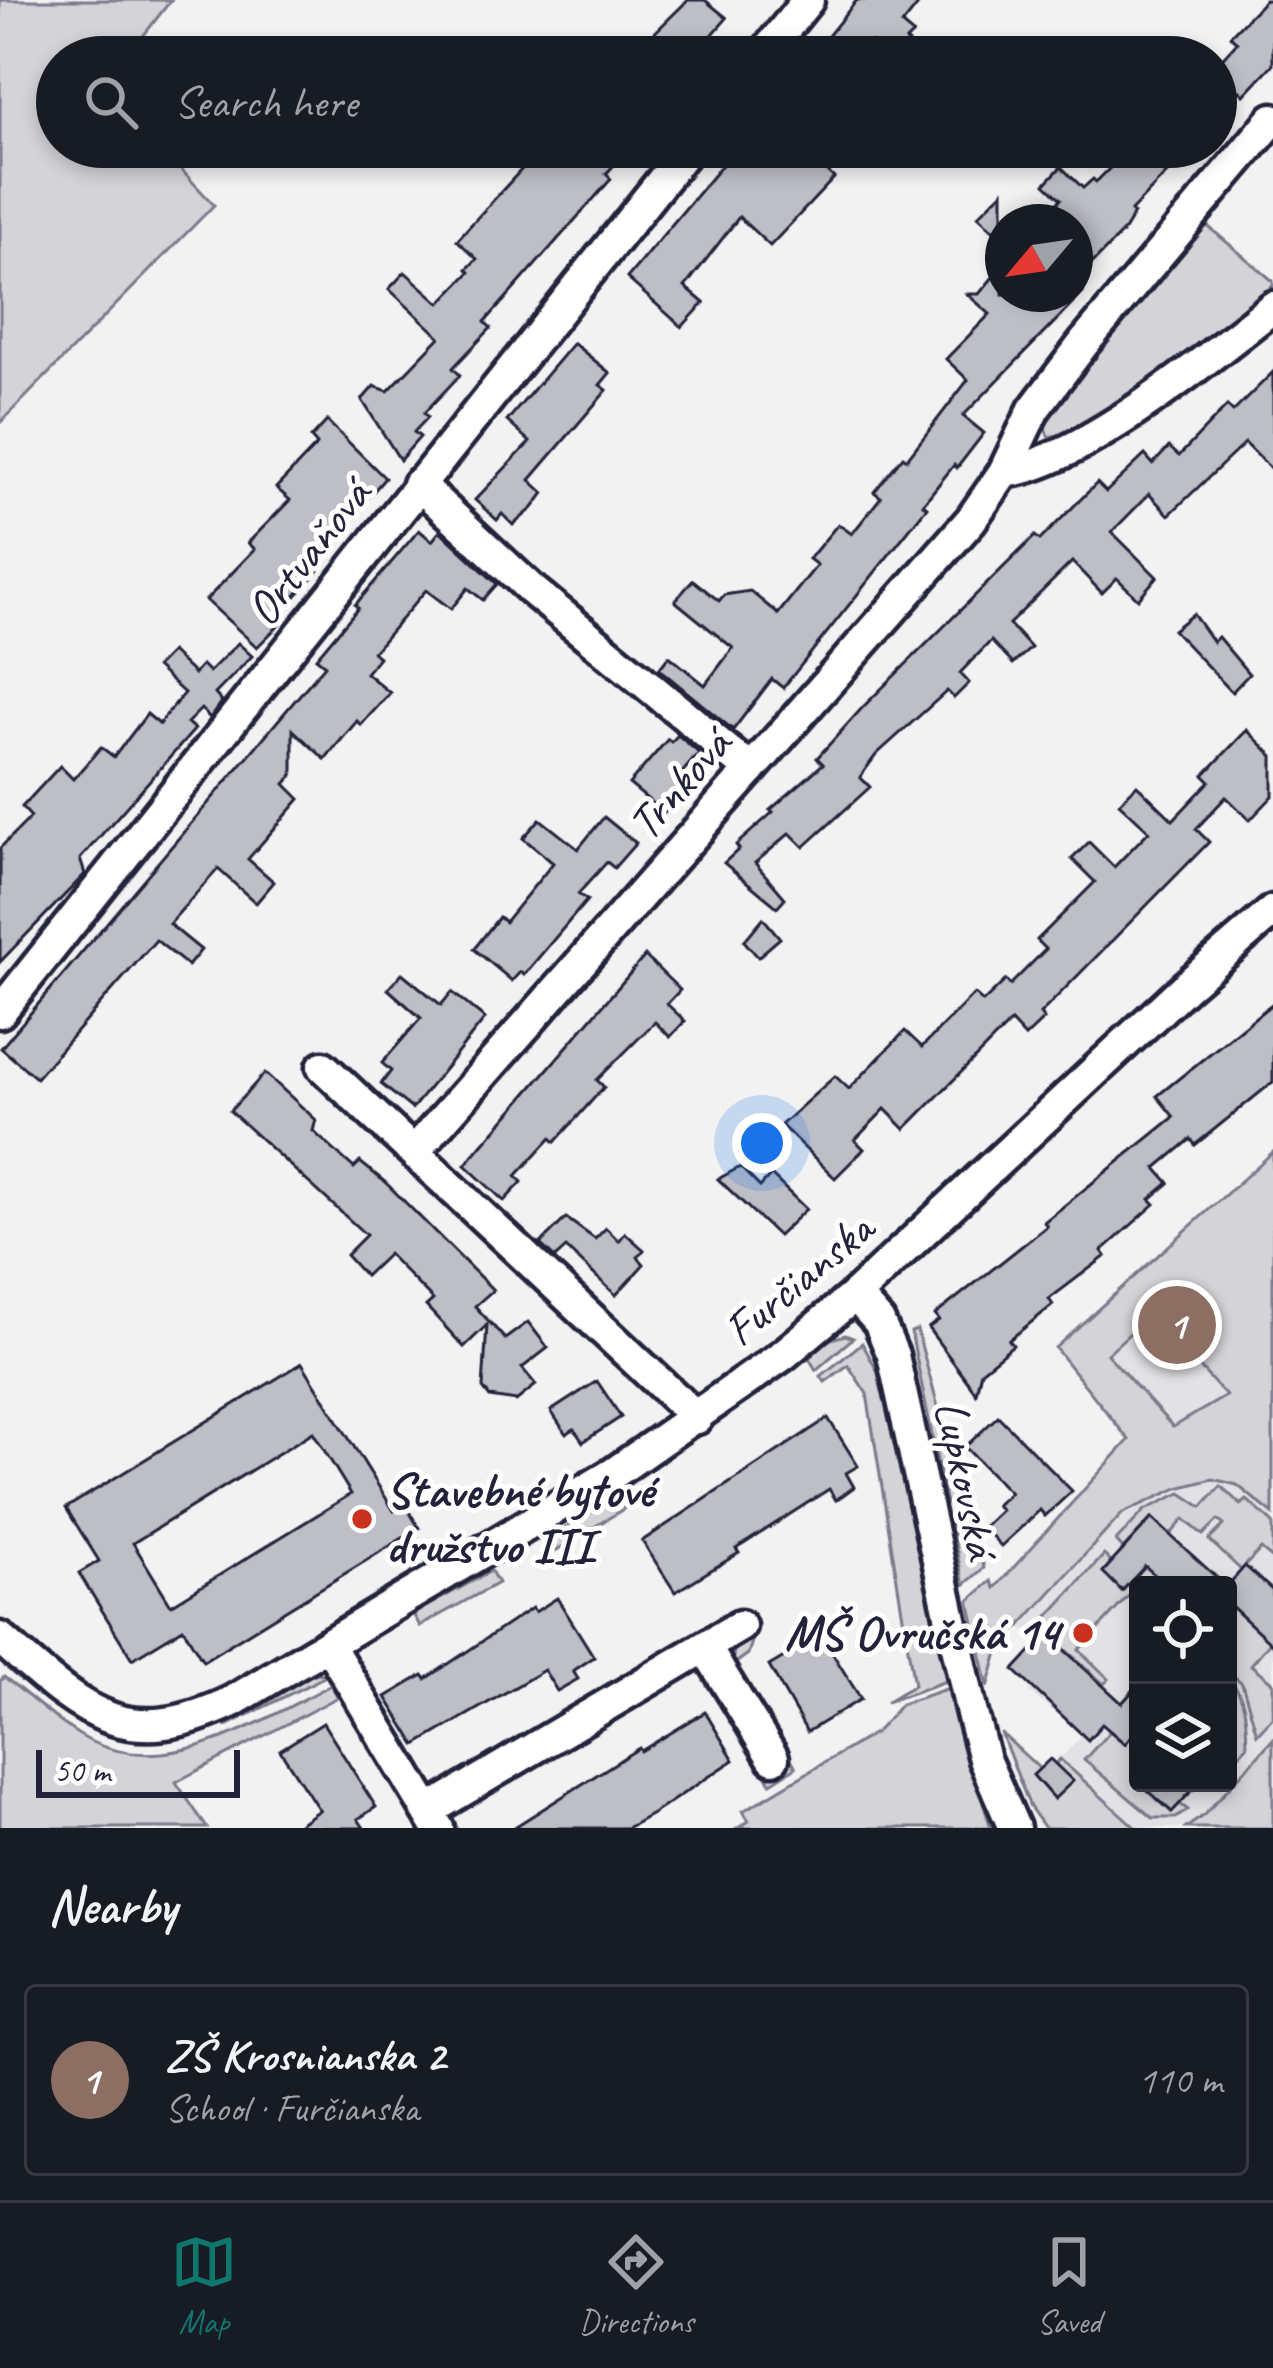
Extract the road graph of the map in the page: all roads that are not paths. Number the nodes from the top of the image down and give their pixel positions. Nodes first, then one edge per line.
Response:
1 (808, 0) edge
2 (779, 36) edge
3 (1273, 119) edge
4 (1237, 162) edge
5 (672, 168) edge
6 (1232, 168) edge
7 (1273, 307) edge
8 (1004, 472) junction
9 (418, 484) junction
10 (752, 770) junction
11 (1273, 911) edge
12 (0, 1012) edge
13 (322, 1067) dead end
14 (415, 1151) junction
15 (855, 1295) junction
16 (698, 1418) junction
17 (740, 1626) dead end
18 (0, 1637) edge
19 (328, 1644) junction
20 (705, 1647) junction
21 (773, 1758) dead end
22 (433, 1820) edge
23 (1014, 1828) edge

1 - 2 street
3 - 4 street, Trnková
5 - 9 street, Ortvaňová
6 - 8 street, Trnková
7 - 8 street
8 - 10 street, Trnková
9 - 10 street
9 - 12 street, Ortvaňová
10 - 14 street, Trnková
11 - 15 street, Furčianska
13 - 14 street
14 - 16 street
15 - 16 street, Furčianska
15 - 23 street, Lupkovská
16 - 19 street, Furčianska
17 - 20 street
18 - 19 street, Furčianska
19 - 22 street
20 - 21 street
20 - 22 street

